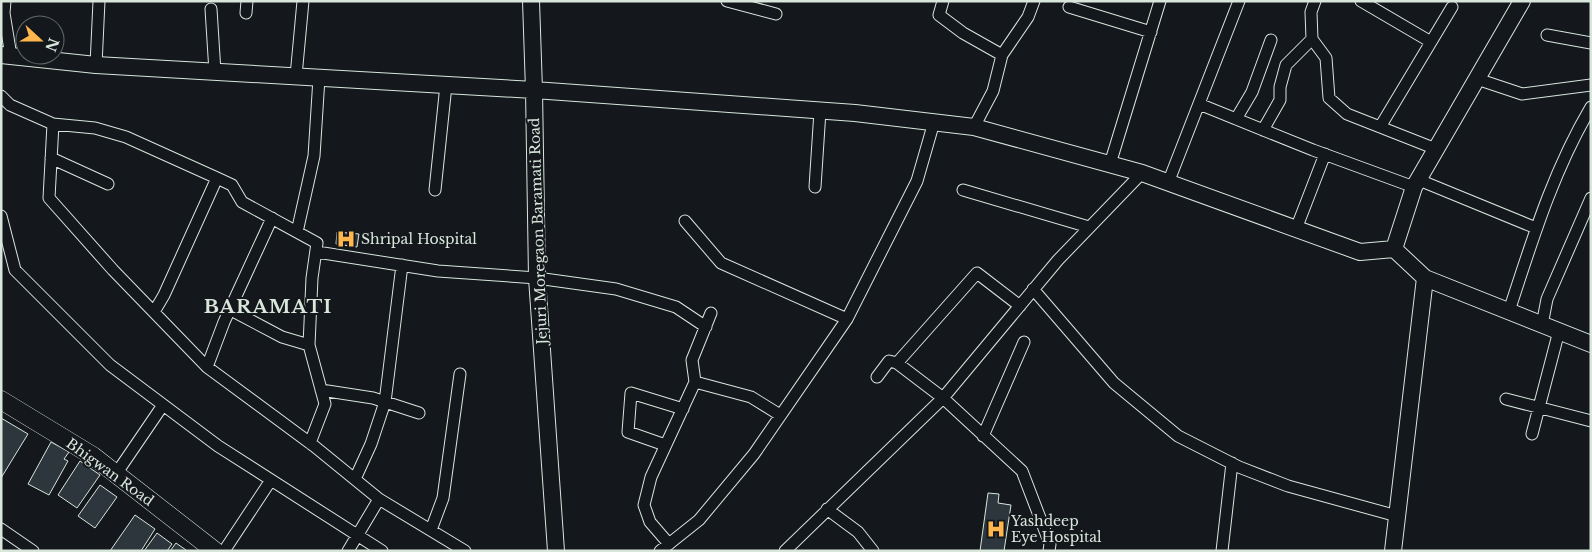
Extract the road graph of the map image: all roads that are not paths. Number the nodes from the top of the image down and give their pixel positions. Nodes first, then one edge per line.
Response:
1 (5, 1) edge
2 (99, 1) edge
3 (303, 1) edge
4 (530, 1) edge
5 (726, 1) edge
6 (943, 1) edge
7 (1034, 1) edge
8 (1160, 1) edge
9 (1239, 1) edge
10 (1315, 1) edge
11 (1361, 1) edge
12 (1522, 1) edge
13 (1069, 7) dead end
14 (1452, 7) dead end
15 (211, 9) dead end
16 (776, 14) dead end
17 (1151, 32) junction
18 (1547, 35) dead end
19 (1312, 39) junction
20 (1271, 40) dead end
21 (1431, 42) junction
22 (1591, 43) edge
23 (6, 55) edge
24 (1002, 55) junction
25 (96, 65) junction
26 (215, 72) junction
27 (296, 76) junction
28 (319, 78) junction
29 (1477, 79) junction
30 (446, 85) junction
31 (1591, 85) edge
32 (534, 90) junction
33 (1, 96) edge
34 (1199, 104) junction
35 (1591, 107) edge
36 (820, 110) junction
37 (1236, 119) junction
38 (934, 122) junction
39 (53, 124) junction
40 (974, 127) junction
41 (1380, 127) junction
42 (1263, 130) junction
43 (1436, 149) junction
44 (1325, 154) junction
45 (51, 158) junction
46 (1110, 164) junction
47 (1142, 173) junction
48 (217, 178) junction
49 (1168, 183) junction
50 (108, 184) dead end
51 (1417, 184) junction
52 (815, 188) dead end
53 (435, 190) dead end
54 (963, 190) dead end
55 (1591, 198) edge
56 (1, 216) edge
57 (272, 218) junction
58 (685, 221) dead end
59 (1089, 227) junction
60 (1536, 228) junction
61 (1296, 229) junction
62 (297, 232) junction
63 (1394, 249) junction
64 (318, 252) junction
65 (402, 265) junction
66 (537, 278) junction
67 (1425, 278) junction
68 (1033, 289) junction
69 (1020, 306) junction
70 (229, 309) junction
71 (154, 312) junction
72 (1509, 312) junction
73 (711, 313) dead end
74 (847, 319) junction
75 (1542, 324) junction
76 (706, 327) junction
77 (1559, 331) junction
78 (1024, 342) dead end
79 (1591, 344) edge
80 (309, 345) junction
81 (897, 363) junction
82 (207, 366) junction
83 (460, 374) dead end
84 (877, 377) dead end
85 (695, 382) junction
86 (321, 390) junction
87 (943, 398) junction
88 (1506, 399) dead end
89 (1, 400) edge
90 (385, 402) junction
91 (163, 405) junction
92 (1539, 408) junction
93 (682, 409) junction
94 (419, 413) dead end
95 (780, 415) junction
96 (1591, 421) edge
97 (1532, 434) dead end
98 (983, 436) junction
99 (310, 442) junction
100 (666, 445) junction
101 (1232, 463) junction
102 (116, 474) junction
103 (355, 479) junction
104 (271, 480) junction
105 (379, 499) junction
106 (827, 510) junction
107 (1397, 516) junction
108 (1, 529) edge
109 (431, 530) junction
110 (357, 534) junction
111 (664, 547) edge
112 (33, 551) edge
113 (215, 551) edge
114 (224, 551) edge
115 (348, 551) edge
116 (382, 551) edge
117 (465, 551) edge
118 (556, 551) edge
119 (785, 551) edge
120 (873, 551) edge
121 (1049, 551) edge
122 (1222, 551) edge
123 (1393, 551) edge

1 - 23 street
2 - 25 street
3 - 27 street
4 - 32 street, Jejuri Moregaon Baramati Road
5 - 16 street
6 - 24 street
7 - 24 street
8 - 17 street
9 - 34 street
10 - 19 street
11 - 21 street
12 - 29 street
13 - 17 street
14 - 21 street
15 - 26 street
17 - 46 street
18 - 22 street
19 - 41 street
19 - 42 street
20 - 37 street
21 - 41 street
23 - 25 street
24 - 40 street
25 - 26 street
26 - 27 street
27 - 28 street
28 - 30 street
28 - 62 street
29 - 31 street
29 - 43 street
30 - 32 street
30 - 53 street
32 - 36 street
32 - 66 street, Jejuri Moregaon Baramati Road
33 - 39 street
34 - 37 street
34 - 49 street
35 - 60 street
36 - 38 street
36 - 52 street
37 - 42 street
38 - 40 street
38 - 74 street
39 - 45 street
39 - 48 street
40 - 46 street
41 - 43 street
42 - 44 street
43 - 51 street
44 - 51 street
44 - 61 street
45 - 50 street
45 - 71 street
46 - 47 street
47 - 49 street
47 - 59 street
48 - 57 street
48 - 71 street
49 - 61 street
51 - 60 street
51 - 63 street
54 - 59 street
55 - 75 street
56 - 91 street
57 - 62 street
57 - 70 street
58 - 74 street
59 - 68 street
60 - 72 street
61 - 63 street
62 - 64 street
63 - 67 street
64 - 65 street
64 - 80 street
65 - 66 street
65 - 90 street
66 - 76 street
66 - 118 street, Jejuri Moregaon Baramati Road
67 - 72 street
67 - 107 street
68 - 69 street
68 - 101 street
69 - 81 street
69 - 87 street
70 - 80 street
70 - 82 street
71 - 82 street
72 - 75 street
73 - 76 street
74 - 95 street
75 - 77 street
76 - 85 street
77 - 79 street
77 - 92 street
78 - 98 street
80 - 86 street
81 - 84 street
81 - 87 street
82 - 99 street
83 - 109 street
85 - 93 street
85 - 95 street
86 - 90 street
86 - 99 street
87 - 98 street
87 - 106 street
88 - 92 street
89 - 102 main road, Bhigwan Road
90 - 94 street
90 - 103 street
91 - 102 street
91 - 104 street
92 - 96 street
92 - 97 street
93 - 100 street
93 - 100 street
95 - 111 street
98 - 121 street
99 - 103 street
100 - 111 street
101 - 107 street
101 - 122 street
102 - 113 main road, Bhigwan Road
103 - 105 street
104 - 110 street
104 - 114 street
105 - 109 street
105 - 110 street
106 - 119 street
106 - 120 street
107 - 123 street
108 - 112 street
109 - 117 street
110 - 115 street
110 - 116 street

